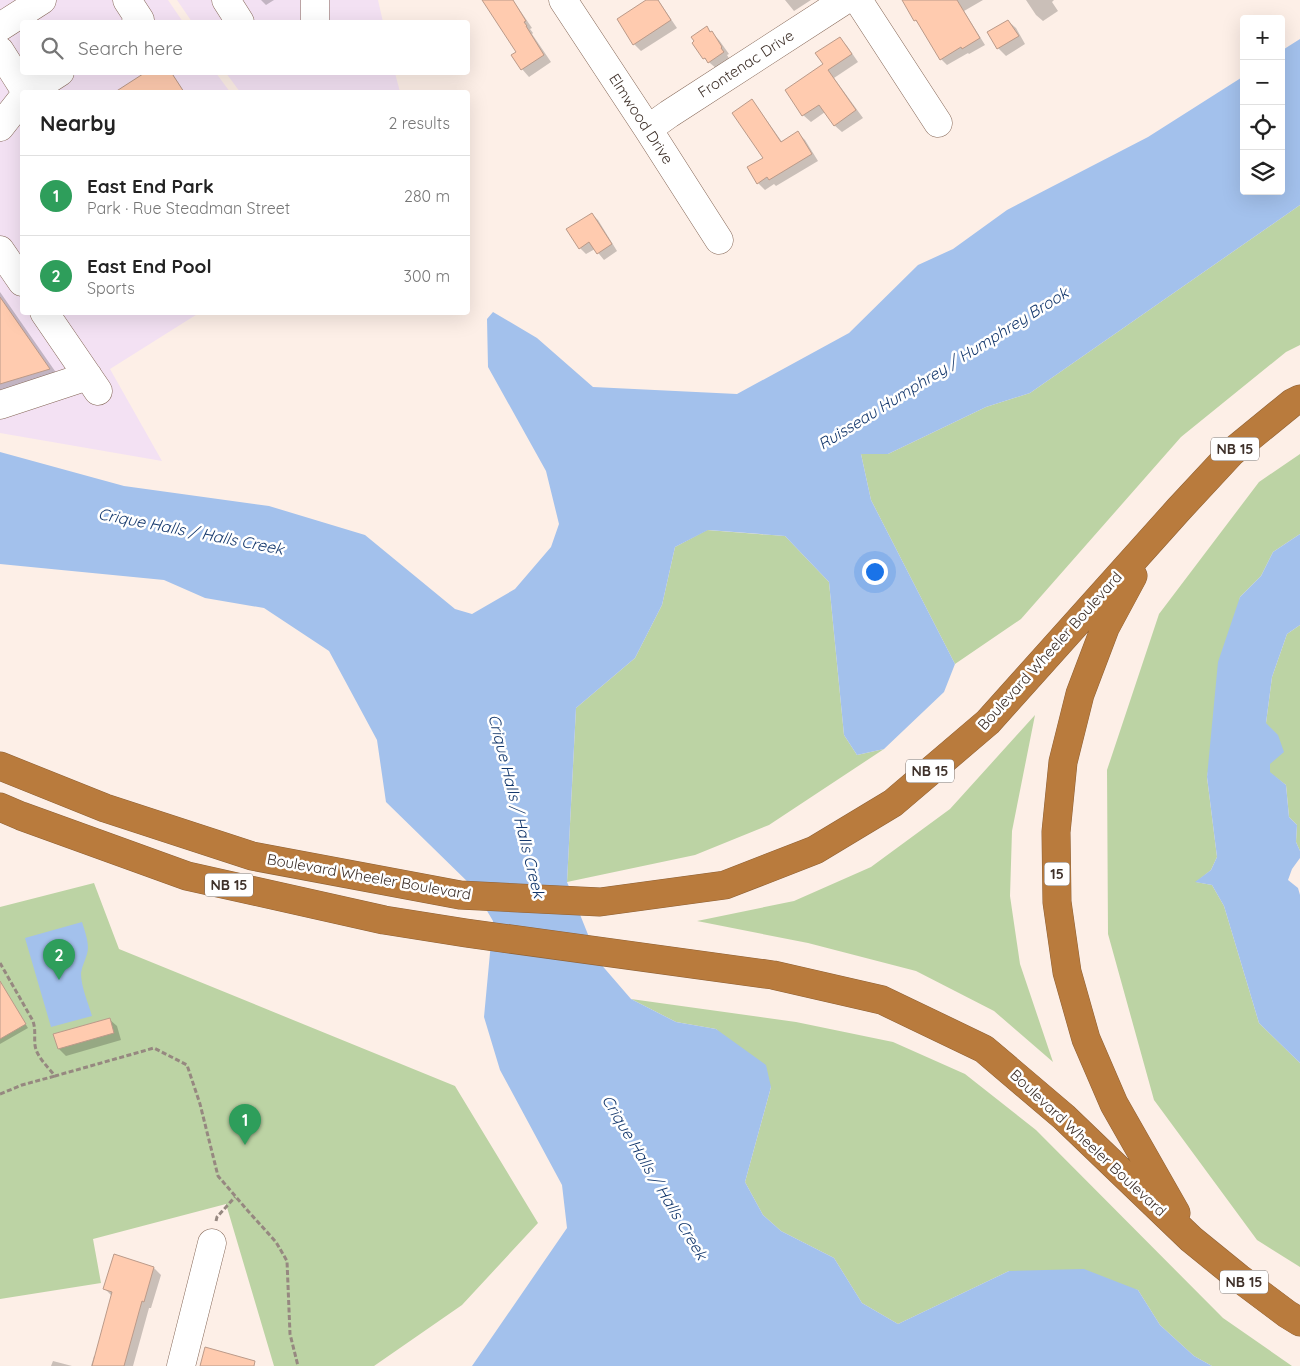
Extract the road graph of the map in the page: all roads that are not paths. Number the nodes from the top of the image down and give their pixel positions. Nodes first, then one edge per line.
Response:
1 (42, 0) edge
2 (127, 0) edge
3 (226, 0) edge
4 (314, 0) edge
5 (563, 0) edge
6 (845, 0) edge
7 (858, 0) edge
8 (140, 20) edge
9 (239, 20) edge
10 (315, 20) edge
11 (0, 27) edge
12 (0, 51) edge
13 (55, 75) edge
14 (27, 90) edge
15 (31, 90) edge
16 (20, 102) edge
17 (938, 123) dead end
18 (0, 127) edge
19 (648, 129) junction
20 (719, 240) dead end
21 (0, 250) edge
22 (20, 279) edge
23 (46, 315) edge
24 (1300, 398) edge
25 (0, 405) edge
26 (1179, 509) junction
27 (0, 766) edge
28 (0, 807) edge
29 (1190, 1239) junction
30 (212, 1243) road end
31 (1300, 1322) edge
32 (181, 1366) edge

1 - 11 street
2 - 8 street
3 - 9 street
4 - 10 street
5 - 19 street, Elmwood Drive
6 - 19 street, Frontenac Drive
7 - 17 street
12 - 14 street
13 - 15 street
16 - 18 street
19 - 20 street, Elmwood Drive
21 - 22 street
23 - 25 street
24 - 26 highway, NB 15
26 - 27 highway, Boulevard Wheeler Boulevard / NB 15
26 - 29 highway, 15
28 - 29 highway, Boulevard Wheeler Boulevard / NB 15
29 - 31 highway, NB 15
30 - 32 street

